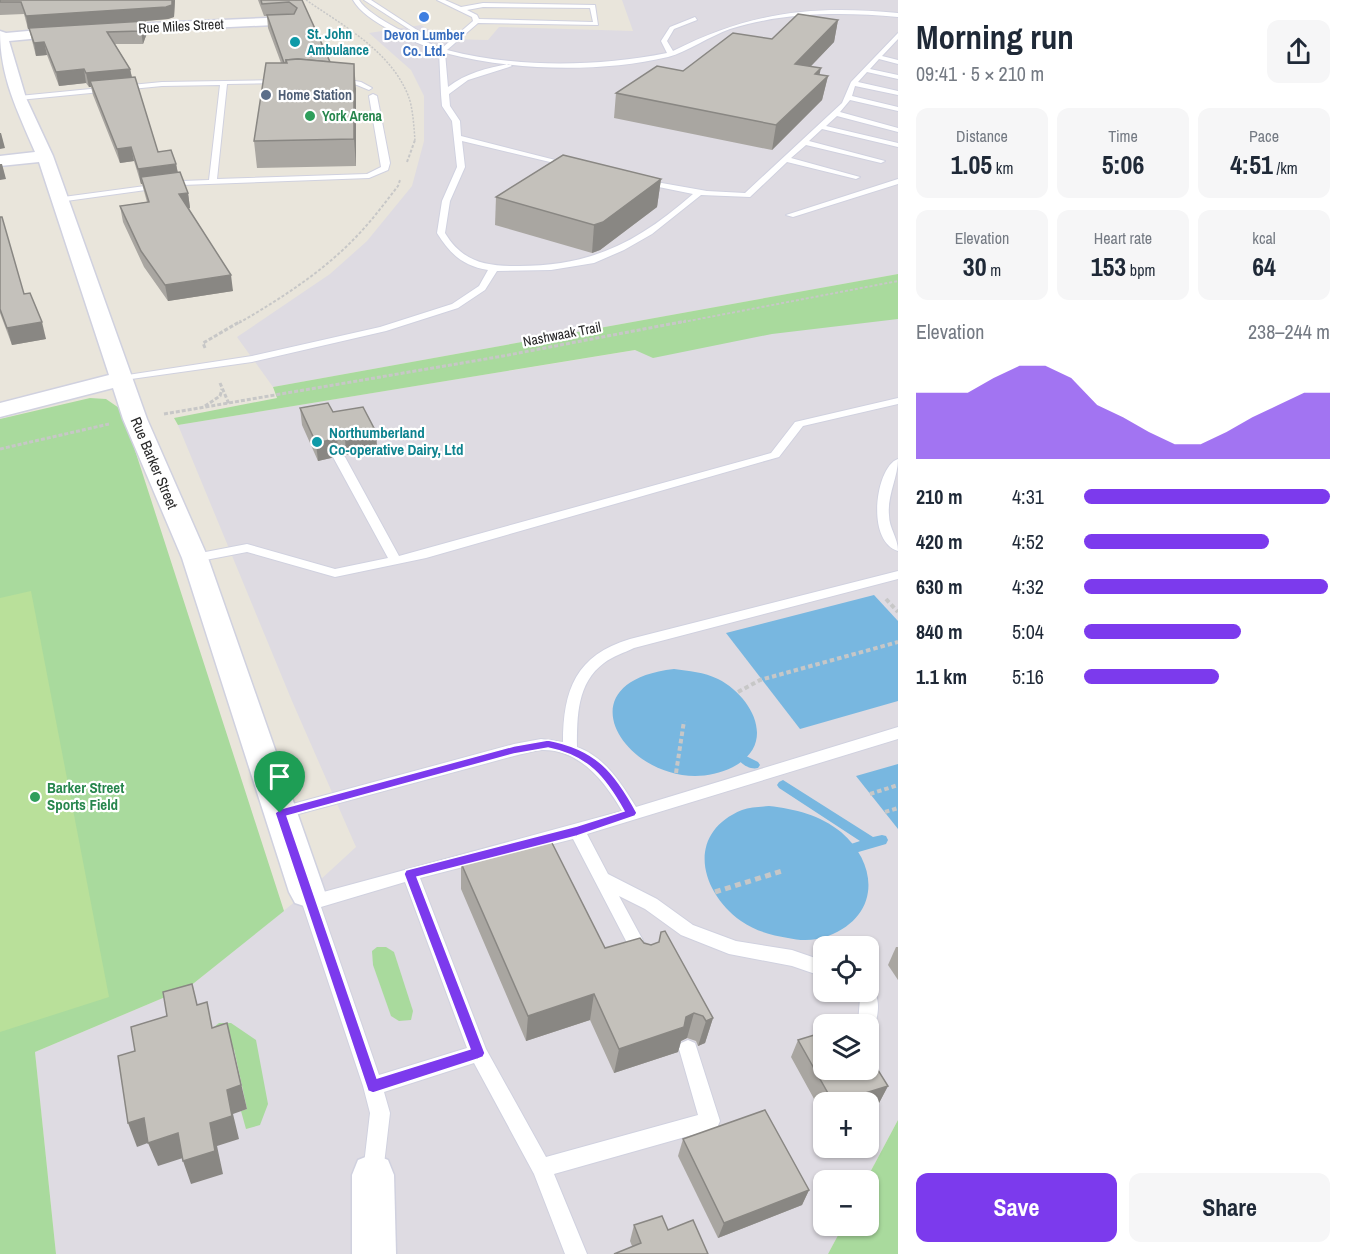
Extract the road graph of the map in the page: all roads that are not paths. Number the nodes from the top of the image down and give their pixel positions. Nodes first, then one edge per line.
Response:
1 (356, 0) edge
2 (367, 0) edge
3 (440, 0) edge
4 (462, 9) junction
5 (898, 15) edge
6 (694, 19) dead end
7 (290, 21) edge
8 (476, 21) junction
9 (898, 35) edge
10 (0, 37) edge
11 (888, 45) junction
12 (898, 47) edge
13 (442, 51) junction
14 (671, 54) junction
15 (877, 57) junction
16 (898, 62) edge
17 (554, 63) junction
18 (866, 69) junction
19 (898, 77) edge
20 (326, 80) edge
21 (284, 81) edge
22 (224, 82) junction
23 (853, 83) junction
24 (898, 93) edge
25 (444, 94) junction
26 (848, 97) junction
27 (11, 98) junction
28 (898, 109) edge
29 (835, 113) junction
30 (821, 127) junction
31 (898, 130) edge
32 (459, 138) junction
33 (804, 142) junction
34 (898, 145) edge
35 (45, 156) junction
36 (785, 159) junction
37 (0, 161) edge
38 (881, 161) dead end
39 (586, 168) edge
40 (856, 177) dead end
41 (632, 179) edge
42 (898, 181) edge
43 (213, 182) junction
44 (699, 193) junction
45 (59, 200) junction
46 (790, 215) dead end
47 (494, 268) junction
48 (121, 379) junction
49 (898, 401) edge
50 (0, 410) edge
51 (339, 457) dead end
52 (898, 462) edge
53 (898, 547) edge
54 (195, 558) junction
55 (395, 560) junction
56 (898, 575) edge
57 (898, 734) edge
58 (570, 748) junction
59 (280, 813) junction
60 (631, 813) junction
61 (577, 831) junction
62 (410, 874) junction
63 (603, 879) junction
64 (308, 897) junction
65 (645, 961) edge
66 (813, 965) edge
67 (688, 1049) dead end
68 (478, 1053) junction
69 (373, 1086) junction
70 (541, 1168) junction
71 (373, 1175) joint
72 (374, 1254) edge
73 (576, 1254) edge

1 - 13 lane
2 - 13 lane
3 - 4 lane
4 - 8 lane
4 - 8 lane
5 - 14 lane
6 - 14 lane
7 - 10 street, Rue Miles Street
8 - 13 lane
9 - 11 lane
10 - 27 street, Rue Barker Street
11 - 12 lane
11 - 15 lane
13 - 17 lane
13 - 25 lane
14 - 17 lane
15 - 16 lane
15 - 18 lane
17 - 25 lane
18 - 19 lane
18 - 23 lane
20 - 43 lane
21 - 22 lane
22 - 27 lane
22 - 43 lane
23 - 24 lane
23 - 26 lane
25 - 32 lane
26 - 28 lane
26 - 29 lane
27 - 35 street, Rue Barker Street
29 - 30 lane
29 - 31 lane
30 - 33 lane
30 - 34 lane
32 - 39 lane
32 - 47 lane
33 - 36 lane
33 - 38 lane
35 - 37 street
35 - 45 street, Rue Barker Street
36 - 40 lane
36 - 44 lane
41 - 44 lane
42 - 46 lane
43 - 45 lane
44 - 47 lane
45 - 48 street, Rue Barker Street
47 - 48 lane
48 - 50 street
48 - 54 street, Rue Barker Street
49 - 55 lane
51 - 55 lane
52 - 53 lane
54 - 55 lane
54 - 59 street, Rue Barker Street
56 - 58 lane
57 - 60 lane
58 - 59 lane
58 - 60 lane
59 - 64 street, Rue Barker Street
60 - 61 lane
61 - 62 lane
61 - 63 lane
62 - 64 lane
62 - 68 lane
63 - 65 lane
63 - 66 lane
64 - 69 lane
67 - 70 lane
68 - 69 lane
68 - 70 lane
69 - 71 lane
70 - 73 lane
71 - 72 street

